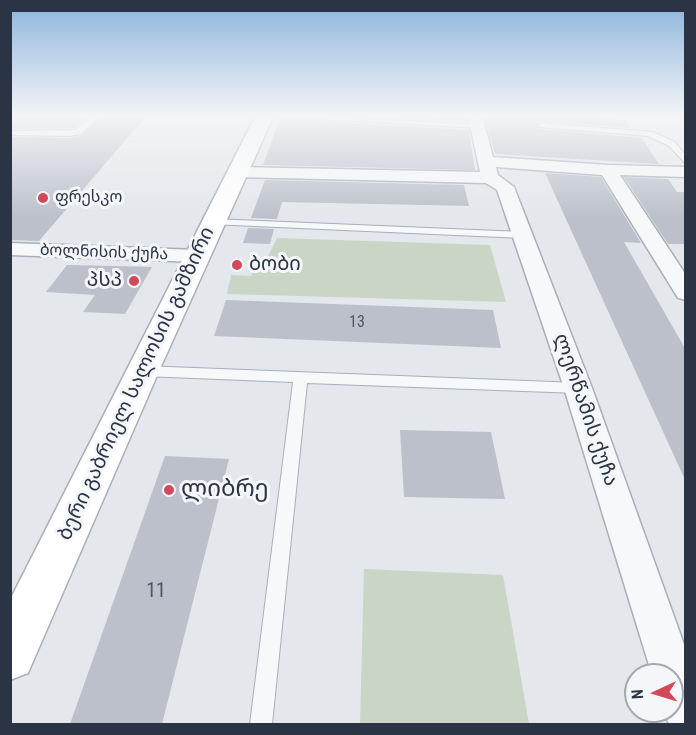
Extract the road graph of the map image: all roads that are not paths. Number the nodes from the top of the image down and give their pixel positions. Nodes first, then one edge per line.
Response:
1 (248, 149) edge
2 (483, 149) edge
3 (676, 149) edge
4 (686, 162) edge
5 (488, 170) junction
6 (608, 170) junction
7 (237, 172) junction
8 (686, 172) edge
9 (213, 222) junction
10 (523, 235) junction
11 (10, 249) edge
12 (196, 256) junction
13 (677, 267) edge
14 (686, 293) edge
15 (142, 371) junction
16 (301, 377) junction
17 (578, 388) junction
18 (10, 655) edge
19 (686, 713) edge
20 (261, 724) edge

1 - 7 main road, ბერი გაბრიელ სალოსის გამზირი
2 - 5 street
3 - 4 lane
5 - 6 street
5 - 7 street
5 - 10 street, ლერწამის ქუჩა
6 - 8 street
6 - 13 street
7 - 9 main road, ბერი გაბრიელ სალოსის გამზირი
9 - 10 lane
9 - 12 main road, ბერი გაბრიელ სალოსის გამზირი
10 - 17 street, ლერწამის ქუჩა
11 - 12 street, ბოლნისის ქუჩა
12 - 15 main road, ბერი გაბრიელ სალოსის გამზირი
13 - 14 street
15 - 16 lane
15 - 18 main road, ბერი გაბრიელ სალოსის გამზირი
16 - 17 lane
16 - 20 lane
17 - 19 street, ლერწამის ქუჩა

